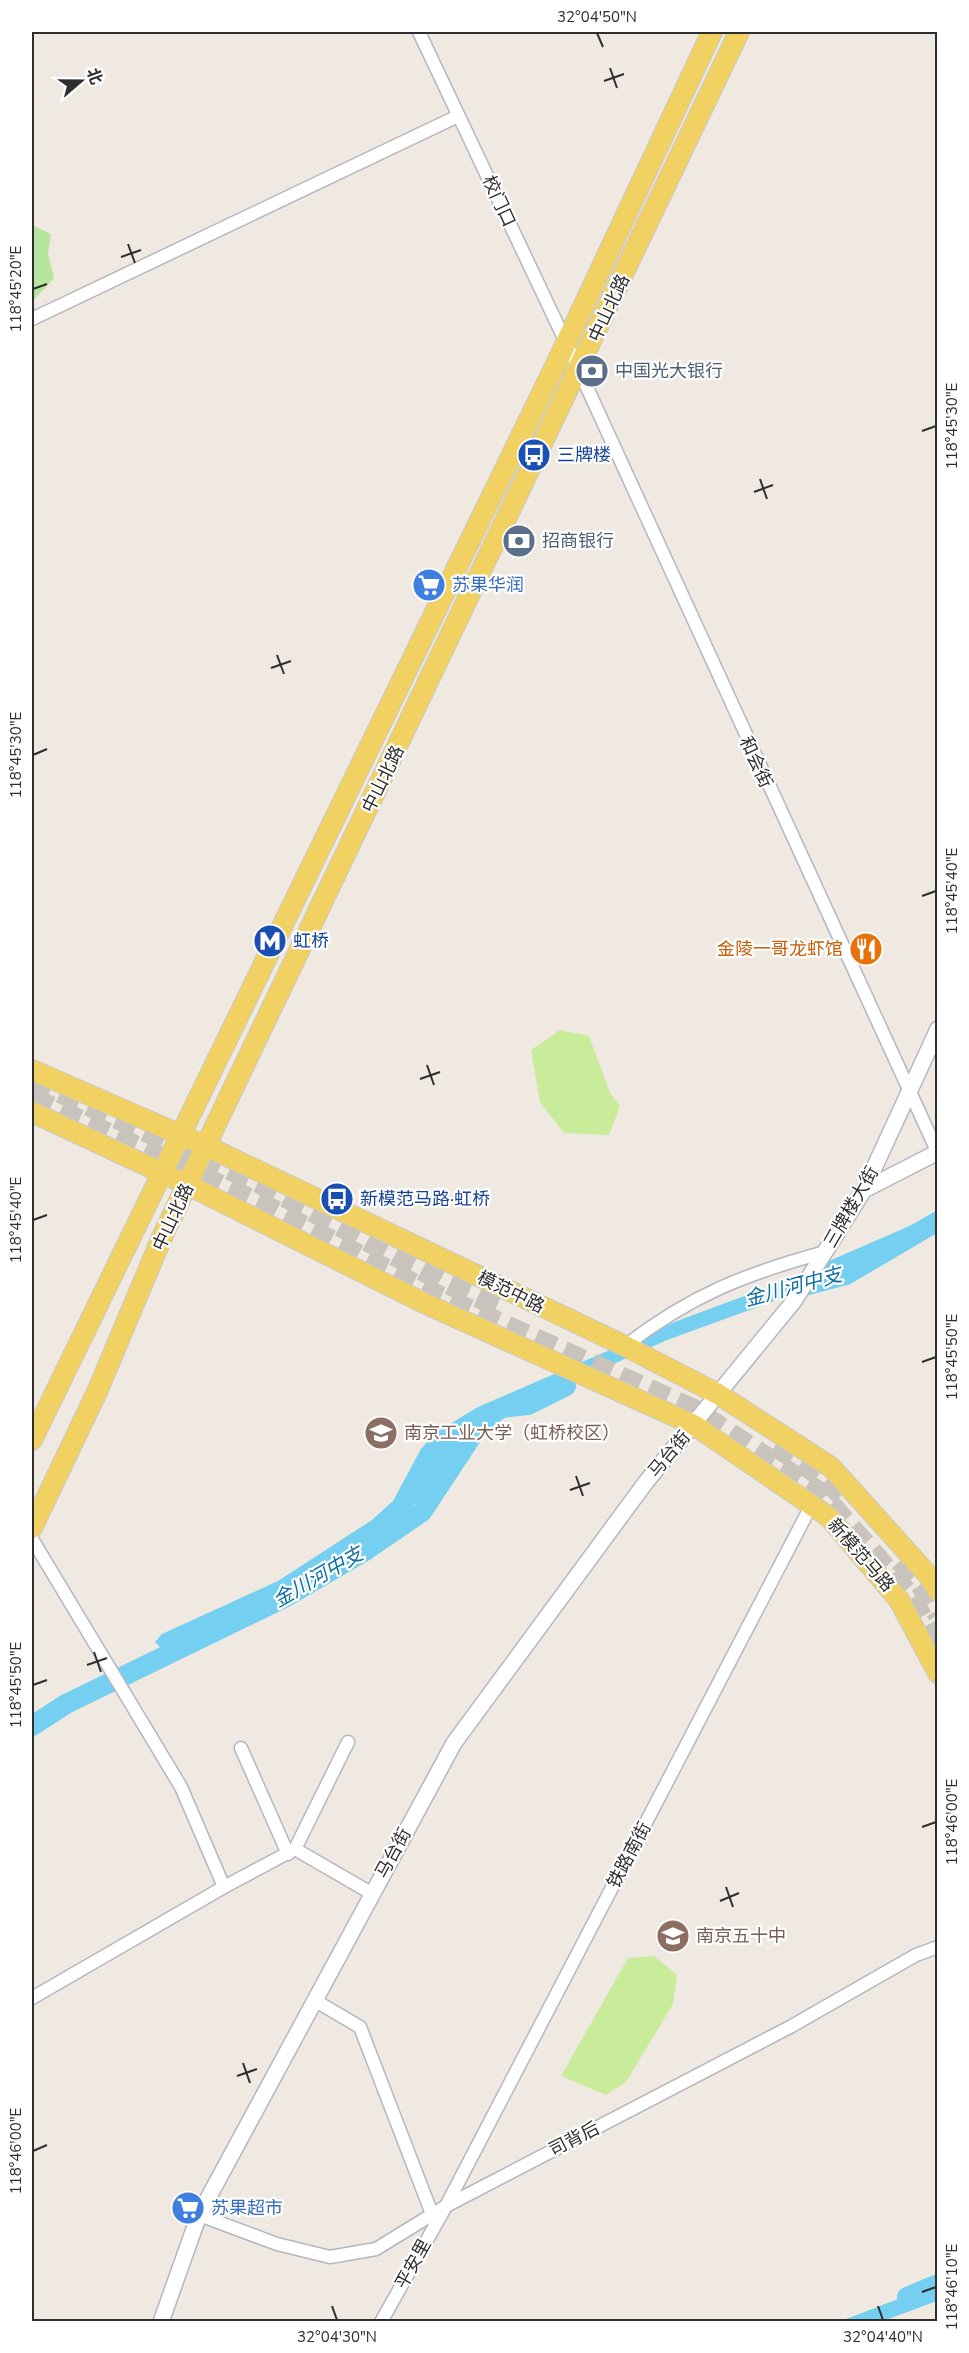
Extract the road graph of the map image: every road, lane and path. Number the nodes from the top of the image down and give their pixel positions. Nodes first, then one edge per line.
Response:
1 (419, 32) edge
2 (712, 32) edge
3 (739, 32) edge
4 (458, 116) junction
5 (32, 319) edge
6 (566, 344) junction
7 (579, 370) junction
8 (938, 1029) edge
9 (32, 1070) edge
10 (908, 1093) junction
11 (32, 1112) edge
12 (181, 1135) junction
13 (206, 1146) junction
14 (937, 1152) edge
15 (163, 1173) junction
16 (188, 1185) junction
17 (864, 1190) junction
18 (825, 1252) junction
19 (625, 1346) junction
20 (718, 1394) junction
21 (694, 1425) junction
22 (32, 1440) edge
23 (812, 1504) junction
24 (32, 1528) edge
25 (32, 1539) edge
26 (938, 1591) edge
27 (938, 1672) edge
28 (348, 1742) dead end
29 (241, 1748) dead end
30 (292, 1852) junction
31 (224, 1887) junction
32 (371, 1893) junction
33 (938, 1947) edge
34 (32, 1998) edge
35 (314, 2000) junction
36 (446, 2206) junction
37 (432, 2214) junction
38 (199, 2215) junction
39 (161, 2322) edge
40 (381, 2322) edge

1 - 4 street, 校门口
2 - 6 main road, 中山北路
3 - 7 main road, 中山北路
4 - 5 street
4 - 6 street, 校门口
6 - 7 street, 校门口
6 - 12 main road, 中山北路
7 - 10 street, 和会街
7 - 13 main road, 中山北路
8 - 10 street, 三牌楼大街
9 - 12 main road, 模范中路
10 - 14 street, 和会街
10 - 17 street, 三牌楼大街
11 - 15 main road
12 - 13 main road, 模范中路
12 - 15 main road, 中山北路
13 - 16 main road, 中山北路
13 - 19 main road, 模范中路
14 - 17 street
15 - 16 main road
15 - 22 main road, 中山北路
16 - 21 main road
16 - 24 main road, 中山北路
17 - 18 street, 三牌楼大街
18 - 19 street
18 - 20 street, 三牌楼大街
19 - 20 main road, 模范中路
20 - 21 street, 三牌楼大街
20 - 26 main road, 模范中路
21 - 23 main road, 新模范马路
21 - 32 street, 马台街
23 - 27 main road, 新模范马路
23 - 36 street, 铁路南街
25 - 31 street
28 - 30 street
29 - 30 street
30 - 31 street
30 - 32 street
31 - 34 street
32 - 35 street, 马台街
33 - 36 street, 司背后
35 - 37 street
35 - 38 street, 马台街
36 - 37 street, 司背后
36 - 40 street, 平安里
37 - 38 street, 司背后
38 - 39 street, 马台街

